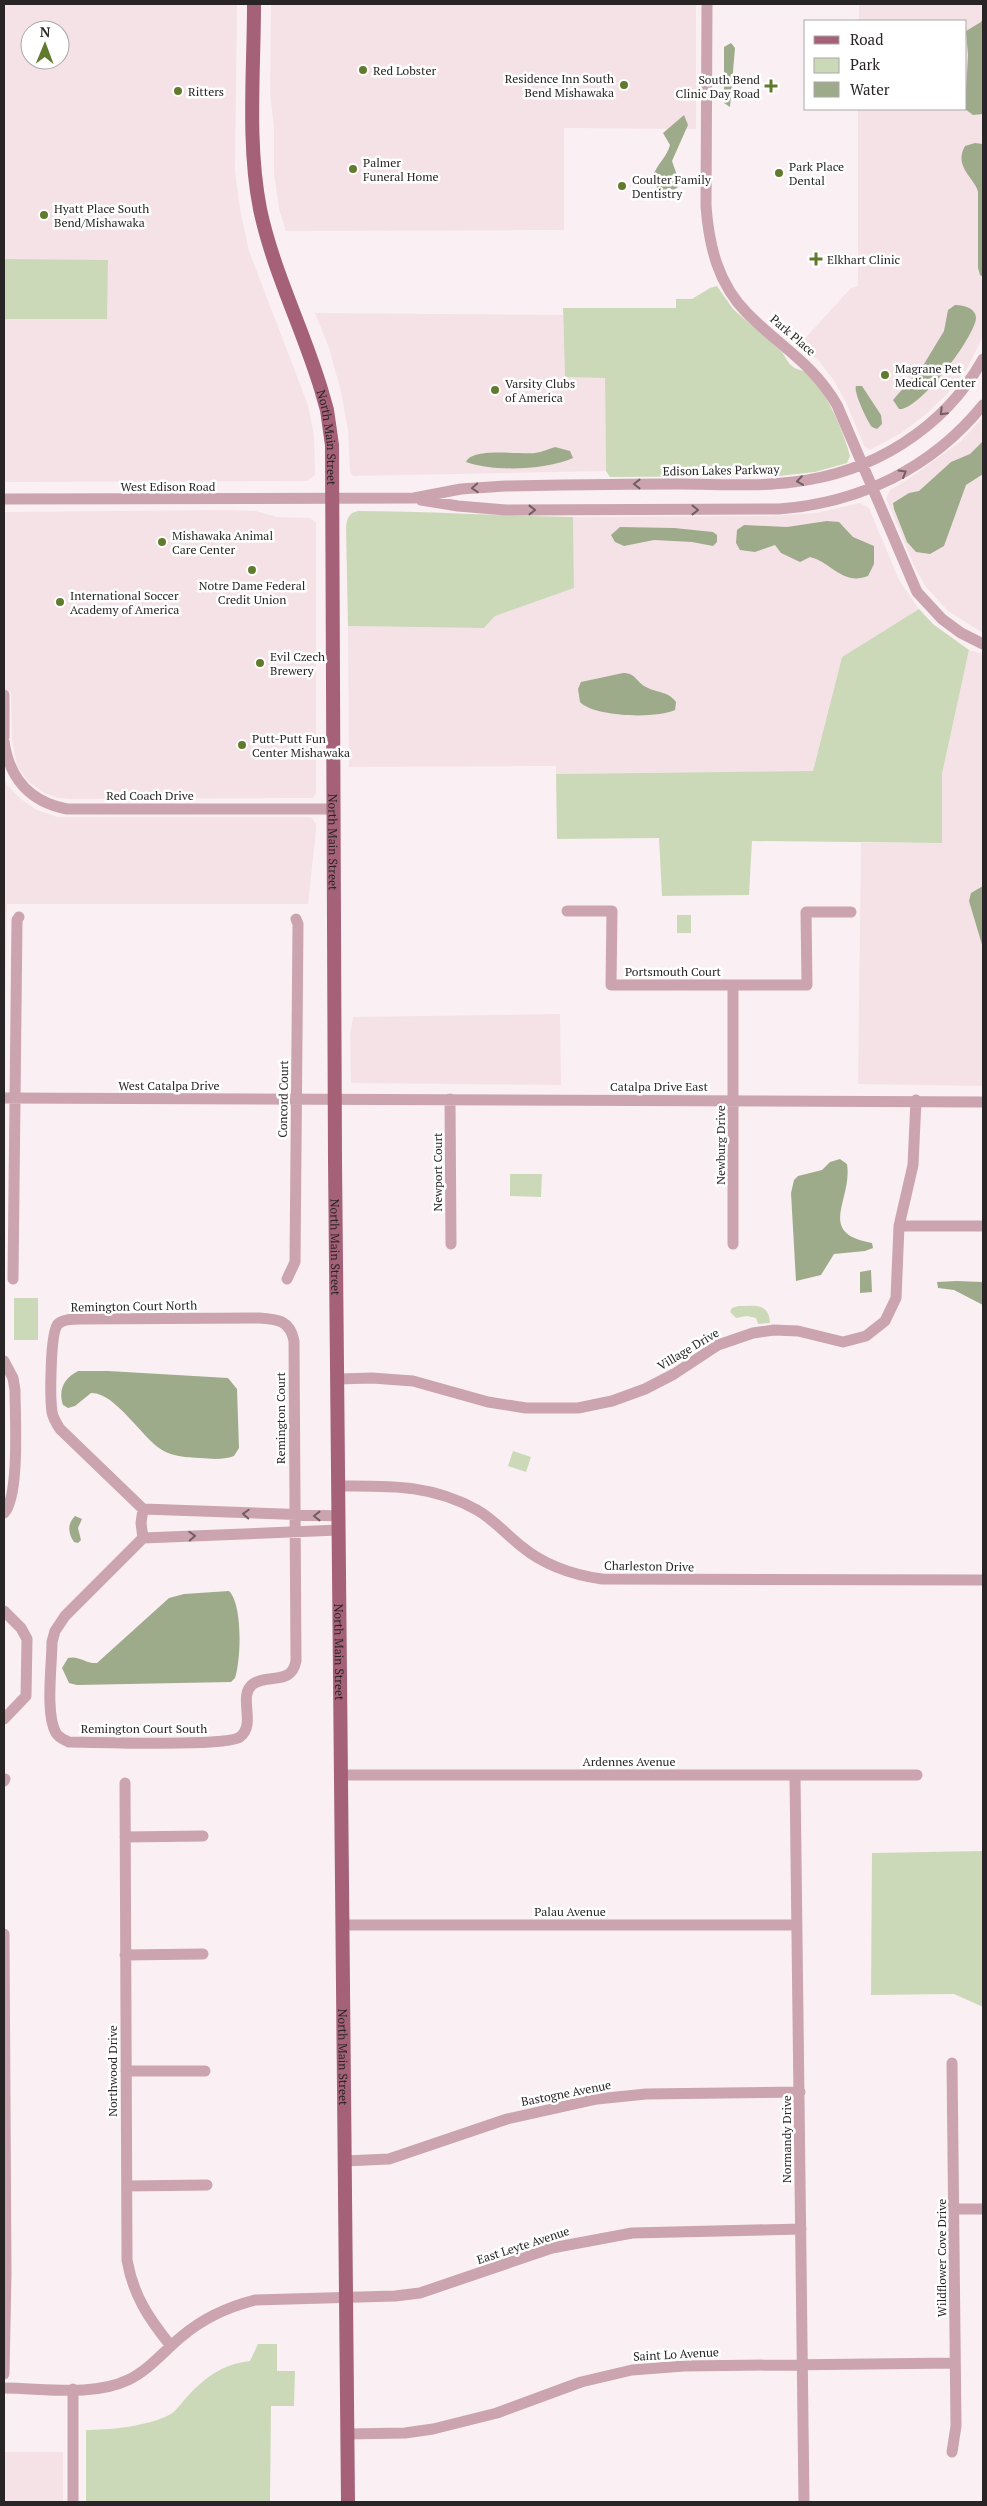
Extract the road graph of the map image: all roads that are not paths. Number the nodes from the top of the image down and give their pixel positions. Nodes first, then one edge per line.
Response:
1 (254, 4) edge
2 (707, 4) edge
3 (983, 359) edge
4 (983, 405) edge
5 (862, 465) junction
6 (872, 489) junction
7 (414, 498) junction
8 (4, 499) edge
9 (333, 500) junction
10 (983, 644) edge
11 (4, 695) edge
12 (4, 737) edge
13 (4, 741) edge
14 (333, 808) junction
15 (567, 911) dead end
16 (851, 912) dead end
17 (20, 917) dead end
18 (296, 919) dead end
19 (733, 985) junction
20 (10, 1098) edge
21 (295, 1099) junction
22 (335, 1099) junction
23 (450, 1100) junction
24 (734, 1100) junction
25 (916, 1100) junction
26 (983, 1102) edge
27 (899, 1226) junction
28 (983, 1226) edge
29 (451, 1244) dead end
30 (733, 1244) dead end
31 (13, 1279) dead end
32 (287, 1279) dead end
33 (284, 1322) joint
34 (4, 1360) edge
35 (338, 1379) junction
36 (339, 1486) junction
37 (143, 1509) junction
38 (4, 1513) edge
39 (295, 1516) junction
40 (339, 1523) junction
41 (295, 1530) junction
42 (144, 1538) junction
43 (983, 1580) edge
44 (4, 1611) edge
45 (295, 1667) joint
46 (4, 1719) edge
47 (341, 1774) junction
48 (918, 1775) dead end
49 (795, 1776) junction
50 (125, 1783) dead end
51 (203, 1836) dead end
52 (125, 1837) junction
53 (343, 1925) junction
54 (797, 1925) junction
55 (4, 1934) edge
56 (204, 1954) dead end
57 (125, 1955) junction
58 (952, 2063) dead end
59 (205, 2071) dead end
60 (126, 2072) junction
61 (800, 2092) junction
62 (344, 2161) junction
63 (207, 2185) dead end
64 (127, 2186) junction
65 (954, 2209) junction
66 (983, 2209) edge
67 (801, 2229) junction
68 (346, 2298) junction
69 (172, 2346) junction
70 (955, 2363) junction
71 (803, 2364) junction
72 (4, 2374) edge
73 (4, 2388) edge
74 (73, 2389) junction
75 (347, 2434) junction
76 (952, 2452) dead end
77 (73, 2502) edge
78 (348, 2502) edge
79 (804, 2502) edge

1 - 9 main road, North Main Street
2 - 5 street, Park Place
3 -> 5 street, Edison Lakes Parkway
6 -> 4 street, Edison Lakes Parkway
5 - 6 street, Park Place
5 -> 7 street, Edison Lakes Parkway
7 -> 6 street, Edison Lakes Parkway
6 - 10 street, Park Place
7 - 9 street, Edison Lakes Parkway
8 - 9 street, West Edison Road
9 - 14 main road, North Main Street
11 - 12 street
13 - 14 street, Red Coach Drive
14 - 22 main road, North Main Street
15 - 19 street, Portsmouth Court
16 - 19 street
17 - 20 street
18 - 21 street, Concord Court
19 - 24 street, Newburg Drive
20 - 21 street, West Catalpa Drive
20 - 31 street
21 - 22 street, West Catalpa Drive
21 - 32 street, Concord Court
22 - 23 street, Catalpa Drive East
22 - 35 main road, North Main Street
23 - 24 street, Catalpa Drive East
23 - 29 street, Newport Court
24 - 25 street, Catalpa Drive East
24 - 30 street, Newburg Drive
25 - 26 street, Catalpa Drive East
25 - 27 street, Village Drive
27 - 28 street
27 - 35 street, Village Drive
33 - 37 street, Remington Court North
33 - 39 street, Remington Court
34 - 38 street
35 - 36 main road, North Main Street
36 - 40 main road, North Main Street
36 - 43 street, Charleston Drive
39 -> 37 street
37 - 42 street
40 -> 39 street
39 - 41 street, Remington Court
40 - 41 street
40 - 47 main road, North Main Street
42 -> 41 street
41 - 45 street, Remington Court
42 - 45 street, Remington Court South
44 - 46 street
47 - 49 street, Ardennes Avenue
47 - 53 main road, North Main Street
48 - 49 street, Ardennes Avenue
49 - 54 street, Normandy Drive
50 - 52 street, Northwood Drive
51 - 52 street
52 - 57 street, Northwood Drive
53 - 54 street, Palau Avenue
53 - 62 main road, North Main Street
54 - 61 street, Normandy Drive
55 - 72 street
56 - 57 street
57 - 60 street, Northwood Drive
58 - 65 street, Wildflower Cove Drive
59 - 60 street
60 - 64 street, Northwood Drive
61 - 62 street, Bastogne Avenue
61 - 67 street, Normandy Drive
62 - 68 main road, North Main Street
63 - 64 street
64 - 69 street, Northwood Drive
65 - 66 street
65 - 70 street, Wildflower Cove Drive
67 - 68 street, East Leyte Avenue
67 - 71 street, Normandy Drive
68 - 69 street, East Leyte Avenue
68 - 75 main road, North Main Street
69 - 74 street, East Leyte Avenue
70 - 71 street, Saint Lo Avenue
70 - 76 street, Wildflower Cove Drive
71 - 75 street, Saint Lo Avenue
71 - 79 street, Normandy Drive
73 - 74 street, East Leyte Avenue
74 - 77 street
75 - 78 main road, North Main Street

